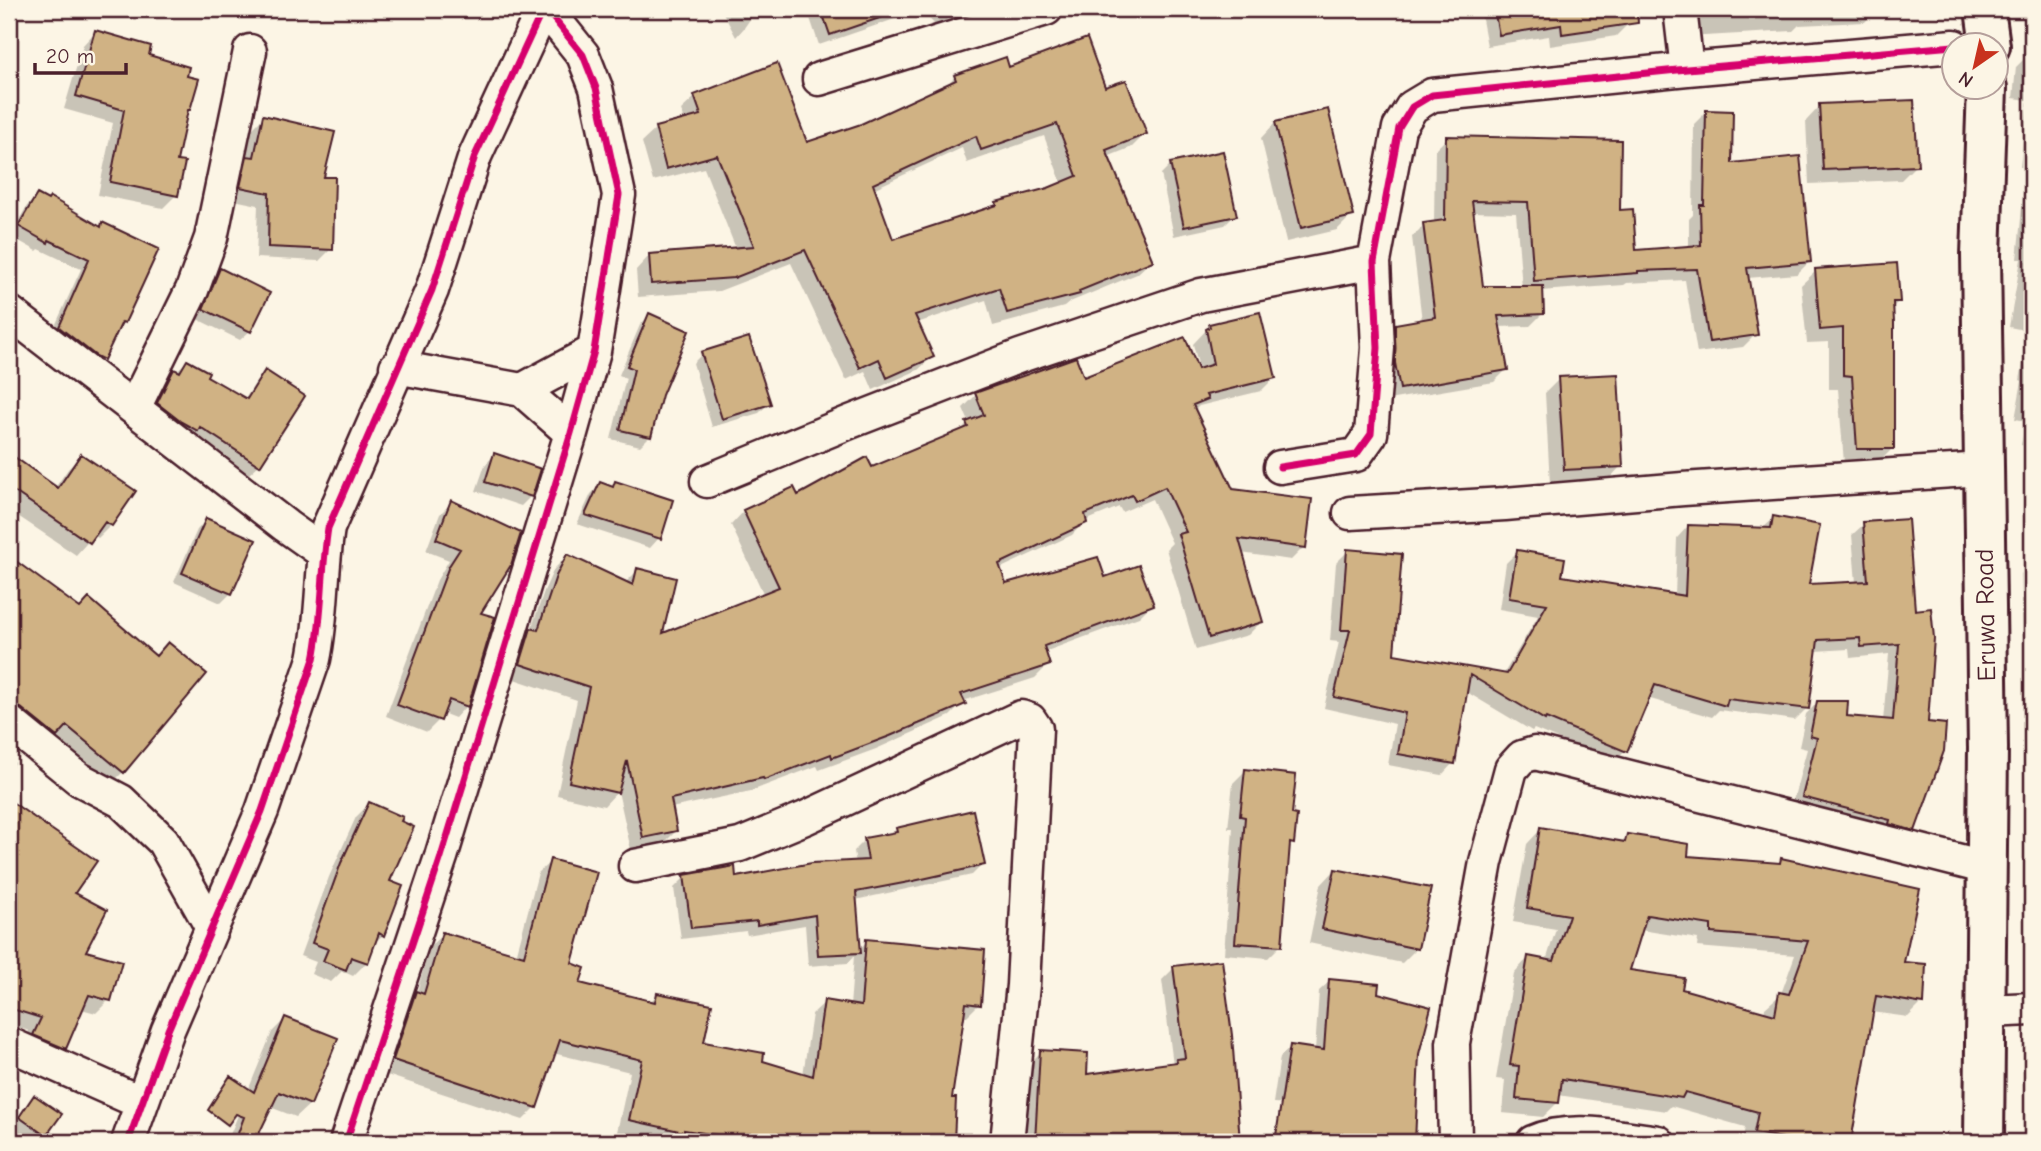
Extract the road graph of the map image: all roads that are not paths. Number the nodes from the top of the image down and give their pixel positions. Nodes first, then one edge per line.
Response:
1 (545, 9) edge
2 (1046, 9) edge
3 (1679, 9) edge
4 (1940, 42) edge
5 (250, 51) dead end
6 (1687, 69) junction
7 (820, 79) dead end
8 (1986, 102) edge
9 (1374, 262) junction
10 (9, 312) edge
11 (594, 351) junction
12 (396, 368) junction
13 (522, 390) junction
14 (134, 408) junction
15 (571, 433) junction
16 (1280, 467) dead end
17 (1983, 469) junction
18 (707, 481) dead end
19 (338, 504) junction
20 (1350, 513) dead end
21 (286, 526) junction
22 (324, 552) junction
23 (9, 722) edge
24 (635, 866) dead end
25 (1988, 867) junction
26 (212, 928) junction
27 (2032, 1009) edge
28 (1987, 1011) junction
29 (9, 1044) edge
30 (142, 1102) junction
31 (128, 1142) edge
32 (345, 1142) edge
33 (1007, 1142) edge
34 (1455, 1142) edge
35 (1533, 1142) edge
36 (1658, 1142) edge
37 (1984, 1142) edge

1 - 11 street
1 - 12 street
2 - 7 street
3 - 6 street
4 - 6 street
5 - 14 street
6 - 9 street
8 - 17 main road, Eruwa Road
9 - 16 street
9 - 18 street
10 - 14 street
11 - 13 street
11 - 15 street
12 - 13 street
12 - 19 street
13 - 15 street
14 - 21 street
15 - 32 street
17 - 20 street
17 - 25 main road, Eruwa Road
19 - 21 street
19 - 22 street
21 - 22 street
22 - 26 street
23 - 26 street
24 - 33 street
25 - 28 main road, Eruwa Road
25 - 34 street
26 - 30 street
27 - 28 street
28 - 37 main road, Eruwa Road
29 - 30 street
30 - 31 street
35 - 36 street

